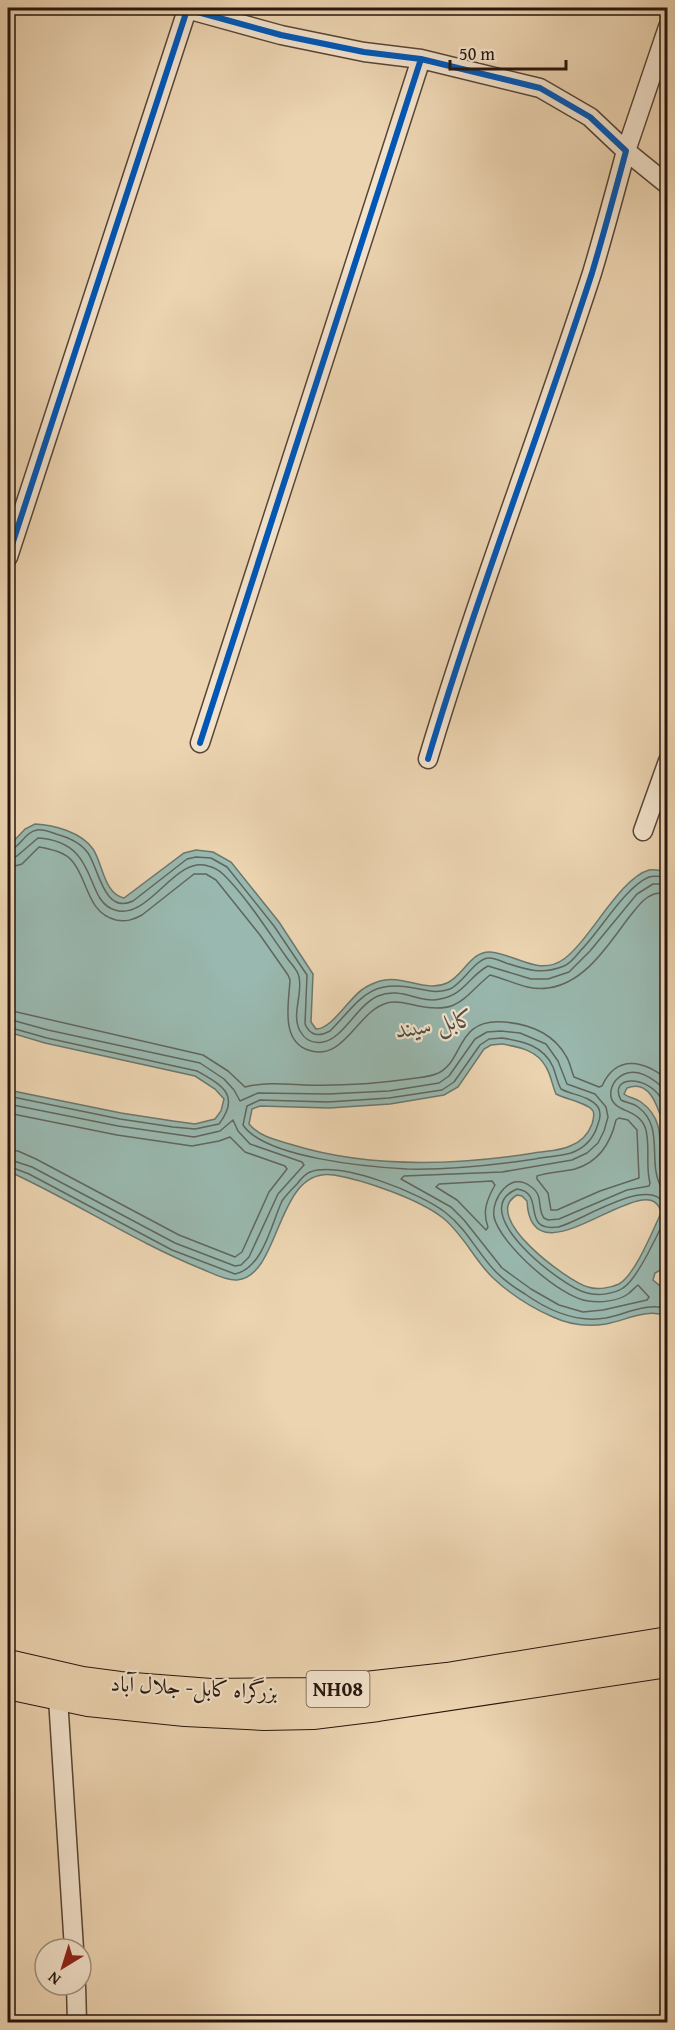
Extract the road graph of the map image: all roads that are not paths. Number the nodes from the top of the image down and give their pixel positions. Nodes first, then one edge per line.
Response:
1 (185, 9) edge
2 (668, 27) edge
3 (421, 59) junction
4 (626, 151) junction
5 (668, 185) edge
6 (8, 557) edge
7 (200, 743) dead end
8 (428, 759) dead end
9 (668, 761) edge
10 (643, 831) dead end
11 (668, 1640) edge
12 (8, 1663) edge
13 (668, 1664) edge
14 (8, 1686) edge
15 (57, 1698) junction
16 (312, 1704) junction
17 (73, 1937) edge
18 (76, 1997) edge
19 (77, 2022) edge

1 - 3 street
1 - 6 street
2 - 4 street
3 - 4 street
3 - 7 street
4 - 5 street
4 - 8 street
9 - 10 street
11 - 16 highway, بزرگراه کابل- جلال آباد / NH08
12 - 16 highway, بزرگراه کابل- جلال آباد / NH08
13 - 16 highway, بزرگراه کابل- جلال آباد / NH08
14 - 15 highway, بزرگراه کابل- جلال آباد / NH08
15 - 16 highway, بزرگراه کابل- جلال آباد / NH08
15 - 17 street
18 - 19 street

